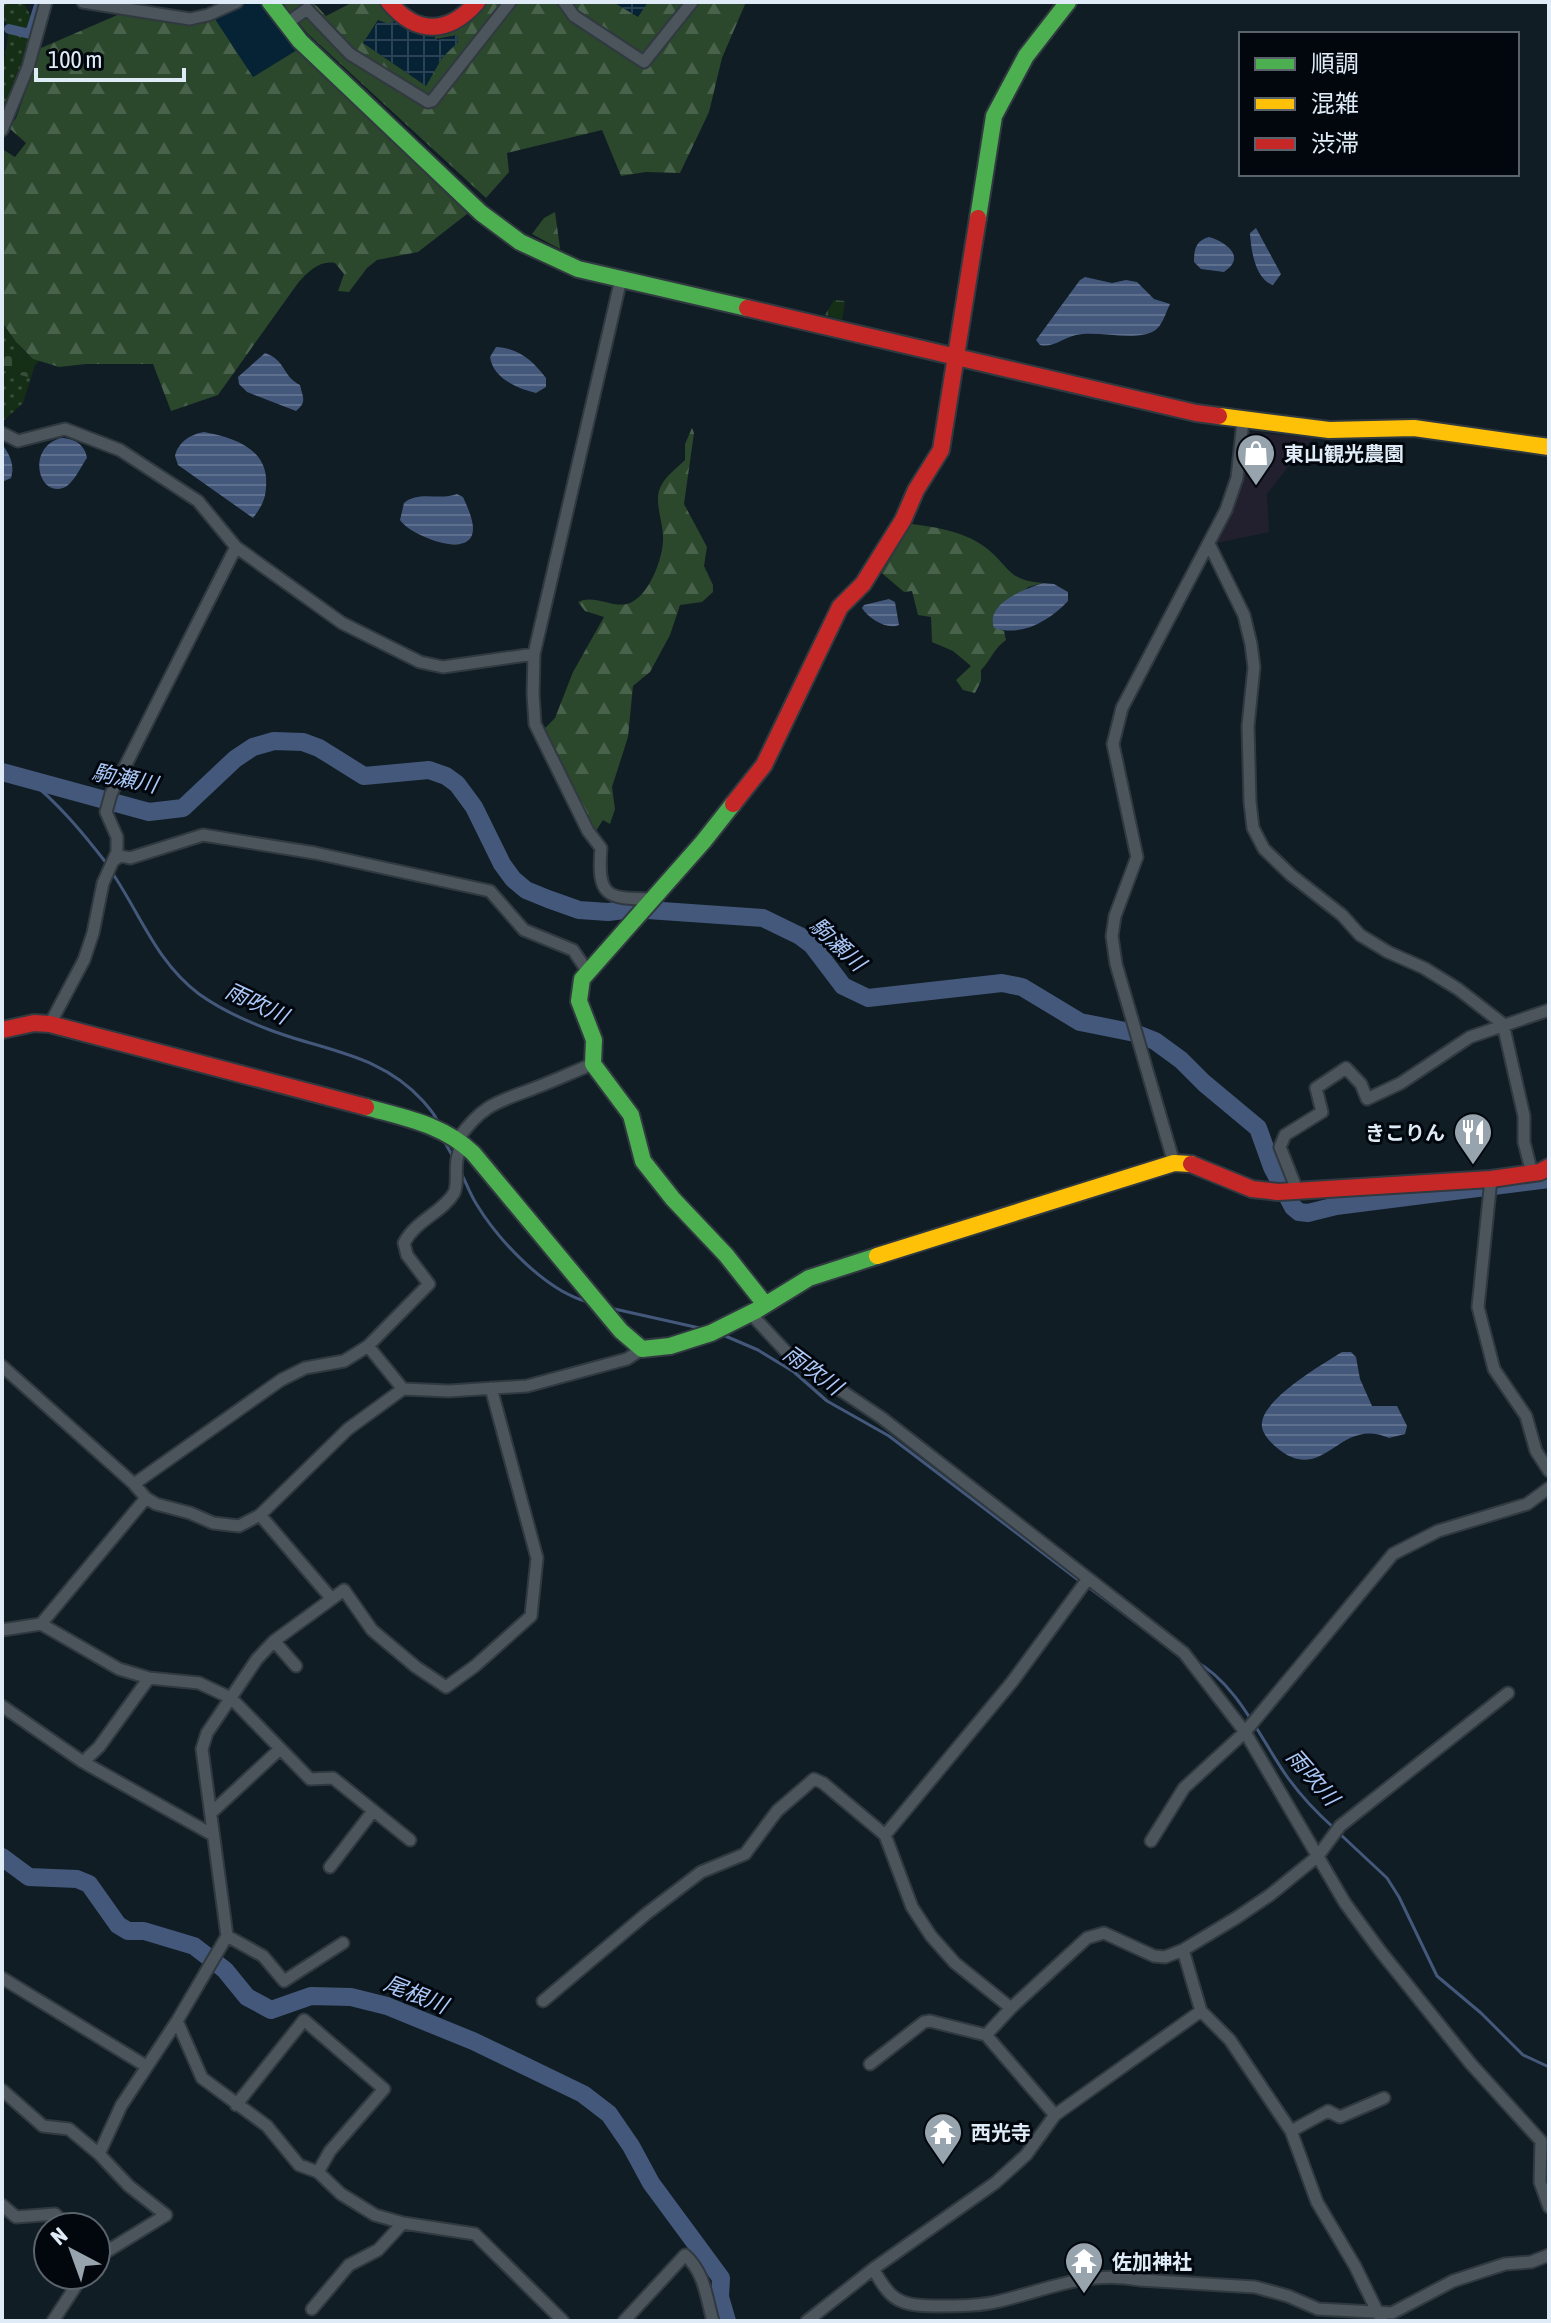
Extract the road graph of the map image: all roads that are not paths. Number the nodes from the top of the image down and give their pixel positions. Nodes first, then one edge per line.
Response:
1 (46, 2) edge
2 (83, 2) edge
3 (237, 2) edge
4 (270, 2) edge
5 (389, 2) edge
6 (477, 2) edge
7 (510, 2) edge
8 (564, 2) edge
9 (692, 2) edge
10 (1068, 2) edge
11 (286, 24) junction
12 (2, 130) edge
13 (621, 279) junction
14 (956, 358) junction
15 (1243, 421) junction
16 (2, 433) edge
17 (1549, 447) edge
18 (1210, 546) junction
19 (236, 547) junction
20 (534, 654) junction
21 (111, 865) junction
22 (646, 906) junction
23 (588, 972) junction
24 (1549, 1010) edge
25 (50, 1024) junction
26 (1503, 1024) junction
27 (2, 1030) edge
28 (593, 1064) junction
29 (458, 1142) junction
30 (1174, 1163) junction
31 (1549, 1167) edge
32 (1532, 1173) junction
33 (1491, 1179) junction
34 (1289, 1191) junction
35 (757, 1309) junction
36 (368, 1346) junction
37 (642, 1349) junction
38 (2, 1366) edge
39 (491, 1388) junction
40 (403, 1389) junction
41 (1549, 1471) edge
42 (134, 1484) junction
43 (1549, 1488) edge
44 (146, 1498) junction
45 (260, 1515) junction
46 (1087, 1580) junction
47 (331, 1598) junction
48 (41, 1624) junction
49 (2, 1630) edge
50 (274, 1641) junction
51 (296, 1666) dead end
52 (149, 1678) junction
53 (1508, 1693) dead end
54 (231, 1698) junction
55 (2, 1706) edge
56 (1245, 1732) junction
57 (280, 1749) junction
58 (83, 1762) junction
59 (373, 1811) junction
60 (211, 1813) junction
61 (213, 1835) junction
62 (885, 1835) junction
63 (410, 1840) dead end
64 (1151, 1841) dead end
65 (1318, 1856) junction
66 (330, 1867) dead end
67 (227, 1936) junction
68 (343, 1943) dead end
69 (1183, 1950) junction
70 (2, 1978) edge
71 (543, 2001) dead end
72 (1011, 2008) junction
73 (1201, 2011) junction
74 (177, 2021) junction
75 (986, 2035) junction
76 (870, 2064) dead end
77 (146, 2066) junction
78 (2, 2090) edge
79 (1384, 2098) dead end
80 (236, 2105) junction
81 (1055, 2115) junction
82 (1291, 2131) junction
83 (1545, 2137) edge
84 (99, 2154) junction
85 (318, 2172) junction
86 (2, 2205) edge
87 (1549, 2207) edge
88 (32, 2216) edge
89 (403, 2223) junction
90 (112, 2248) edge
91 (1549, 2255) edge
92 (873, 2269) junction
93 (73, 2291) edge
94 (312, 2309) dead end
95 (1379, 2317) edge
96 (53, 2321) edge
97 (563, 2321) edge
98 (624, 2321) edge
99 (713, 2321) edge
100 (807, 2321) edge

1 - 12 street
2 - 3 street
4 - 11 street
5 - 6 street
7 - 11 street
8 - 9 street
10 - 14 street
11 - 13 street
13 - 14 street
13 - 20 street
14 - 15 street
14 - 22 street
15 - 17 street
15 - 18 street
16 - 19 street
18 - 26 street
18 - 30 street
19 - 20 street
19 - 21 street
20 - 22 street
21 - 23 street
21 - 25 street
22 - 23 street
23 - 28 street
24 - 26 street
25 - 27 street
25 - 29 street
26 - 32 street
26 - 34 street
28 - 29 street
28 - 35 street
29 - 36 street
29 - 37 street
30 - 34 street
30 - 35 street
31 - 32 street
32 - 33 street
33 - 34 street
33 - 41 street
35 - 37 street
35 - 46 street
36 - 40 street
36 - 42 street
37 - 39 street
38 - 42 street
39 - 40 street
39 - 47 street
40 - 45 street
42 - 44 street
43 - 56 street
44 - 45 street
44 - 48 street
45 - 47 street
46 - 56 street
46 - 62 street
47 - 50 street
48 - 49 street
48 - 52 street
50 - 51 street
50 - 54 street
52 - 54 street
52 - 58 street
53 - 65 street
54 - 57 street
54 - 60 street
55 - 58 street
56 - 64 street
56 - 65 street
57 - 59 street
57 - 60 street
58 - 61 street
59 - 63 street
59 - 66 street
60 - 61 street
61 - 67 street
62 - 71 street
62 - 72 street
65 - 69 street
65 - 83 street
67 - 68 street
67 - 74 street
69 - 72 street
69 - 73 street
70 - 77 street
72 - 75 street
73 - 81 street
73 - 82 street
74 - 77 street
74 - 80 street
75 - 76 street
75 - 81 street
77 - 84 street
78 - 84 street
79 - 82 street
80 - 85 street
80 - 85 street
81 - 92 street
82 - 95 street
83 - 87 street
84 - 90 street
85 - 89 street
86 - 88 street
89 - 94 street
89 - 97 street
91 - 95 street
92 - 95 street
92 - 100 street
93 - 96 street
98 - 99 street

